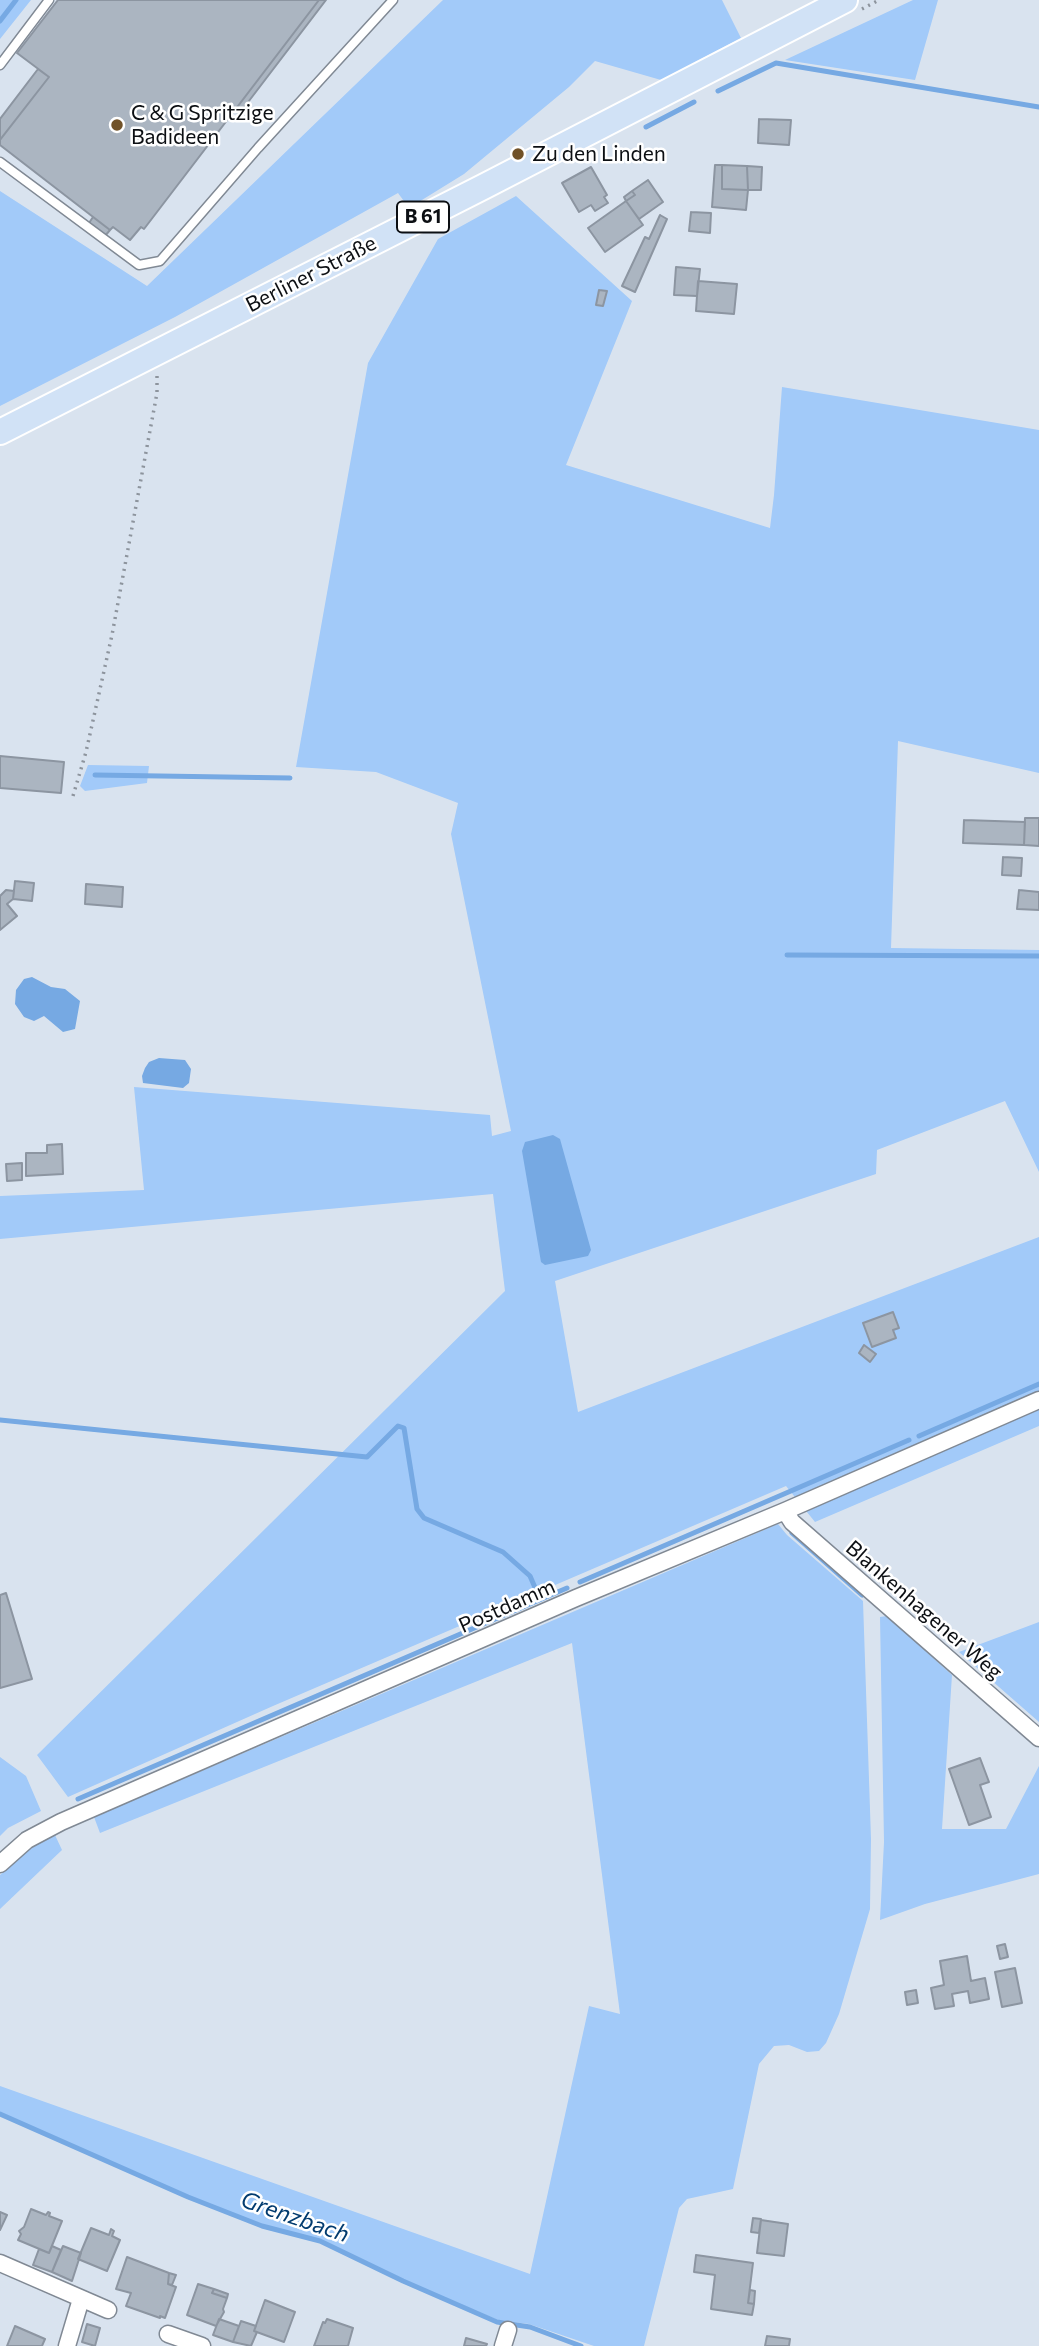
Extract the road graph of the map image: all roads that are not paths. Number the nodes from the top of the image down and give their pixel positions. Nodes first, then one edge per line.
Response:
1 (49, 0) edge
2 (393, 0) edge
3 (845, 0) edge
4 (0, 65) edge
5 (0, 162) edge
6 (0, 432) edge
7 (1039, 1401) edge
8 (785, 1511) junction
9 (1039, 1738) edge
10 (0, 1864) edge
11 (0, 2263) edge
12 (81, 2300) junction
13 (108, 2310) dead end
14 (508, 2330) dead end
15 (169, 2334) dead end
16 (66, 2346) edge
17 (202, 2346) edge
18 (503, 2346) edge

1 - 4 lane
2 - 5 lane
3 - 6 main road, Berliner Straße / B 61
7 - 8 street, Postdamm
8 - 9 street, Blankenhagener Weg
8 - 10 street, Postdamm
11 - 12 street
12 - 13 street
12 - 16 street
14 - 18 street
15 - 17 street

